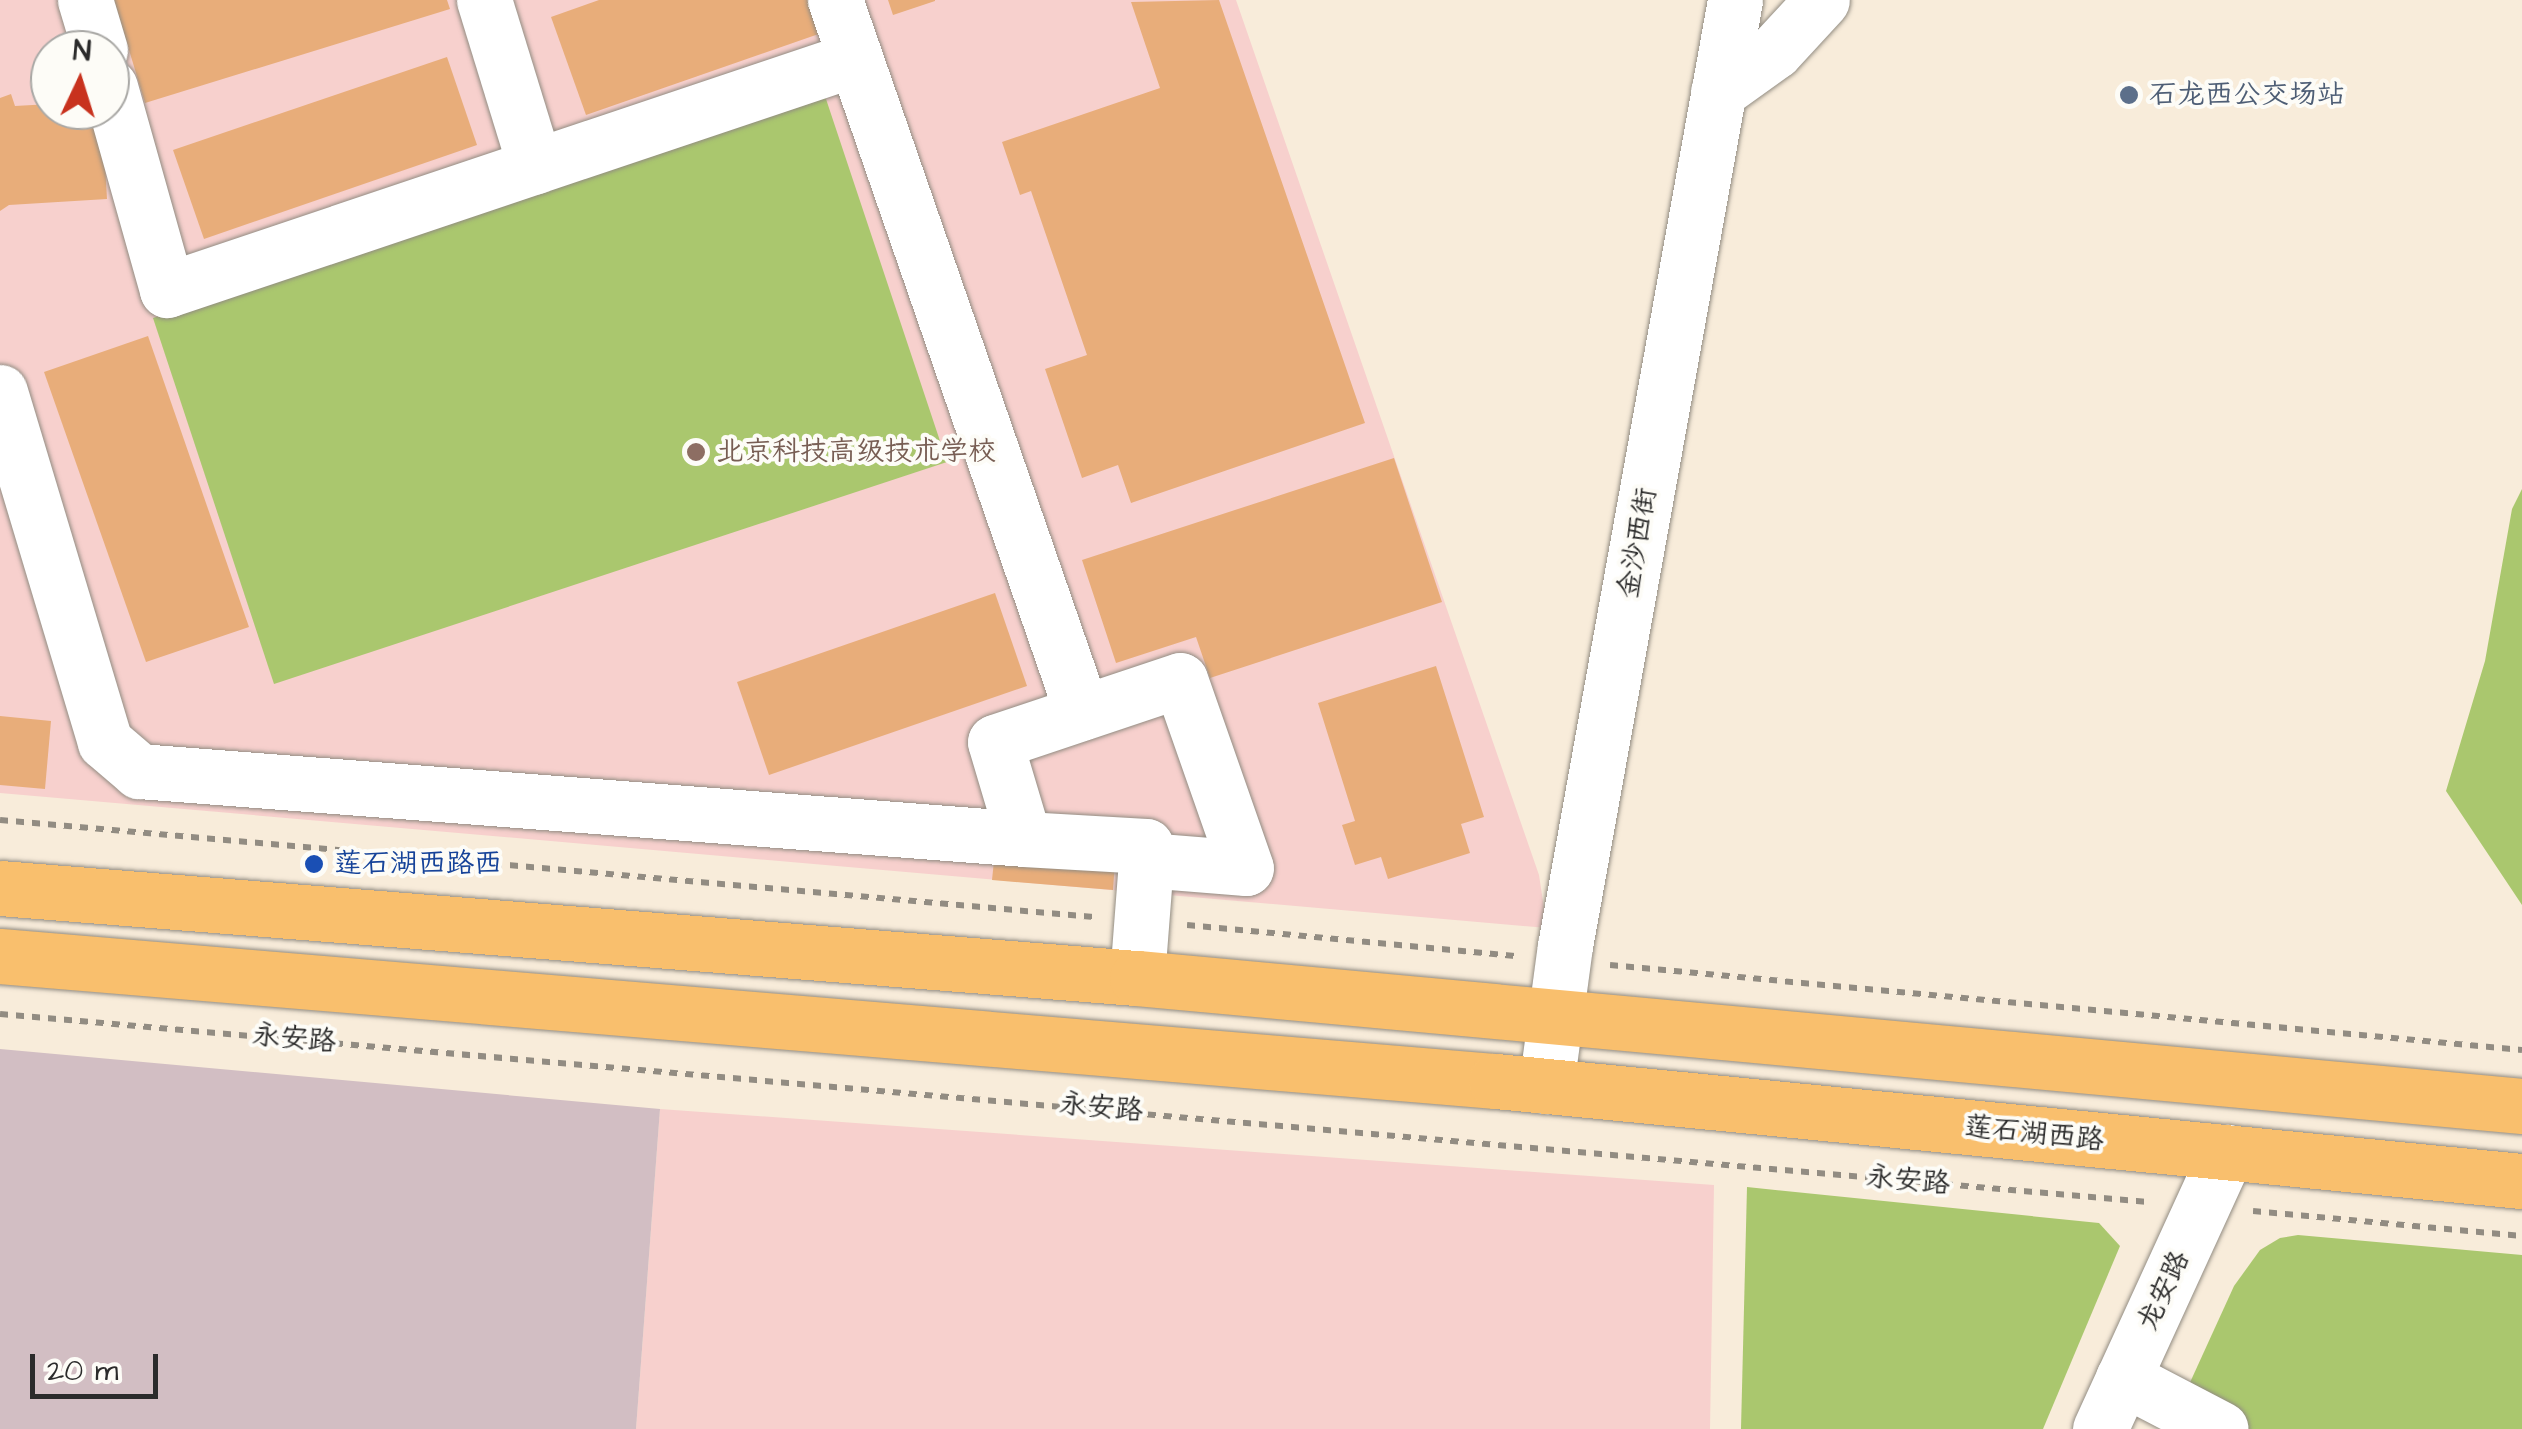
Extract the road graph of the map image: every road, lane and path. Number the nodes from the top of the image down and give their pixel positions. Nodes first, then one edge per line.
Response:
1 (86, 0) edge
2 (484, 0) edge
3 (835, 0) edge
4 (1735, 0) edge
5 (1822, 0) edge
6 (94, 30) edge
7 (854, 59) junction
8 (1718, 92) junction
9 (122, 130) edge
10 (535, 166) junction
11 (0, 392) edge
12 (1082, 712) junction
13 (1024, 838) junction
14 (1146, 860) junction
15 (0, 888) edge
16 (0, 956) edge
17 (1137, 978) junction
18 (0, 1014) edge
19 (1556, 1019) junction
20 (2206, 1020) dead end
21 (2522, 1050) edge
22 (1546, 1086) junction
23 (2522, 1106) edge
24 (2227, 1152) junction
25 (2522, 1181) edge
26 (2202, 1206) junction
27 (2522, 1236) edge
28 (2124, 1378) junction
29 (2100, 1429) edge
30 (2221, 1429) edge

1 - 6 street
2 - 10 street
3 - 7 street
4 - 8 street, 金沙西街
5 - 8 street
7 - 10 street
7 - 12 street
8 - 19 street, 金沙西街
9 - 10 street
11 - 13 street
12 - 13 street
12 - 14 street
13 - 14 street
14 - 17 street
15 - 17 main road
16 - 22 main road
17 - 19 main road
18 - 26 path, 永安路
19 - 22 street, 金沙西街
19 - 23 main road
20 - 21 path
22 - 24 main road, 莲石湖西路
24 - 25 main road, 莲石湖西路
24 - 26 street, 龙安路
26 - 27 path
26 - 28 street, 龙安路
28 - 29 street, 龙安路
28 - 30 street

